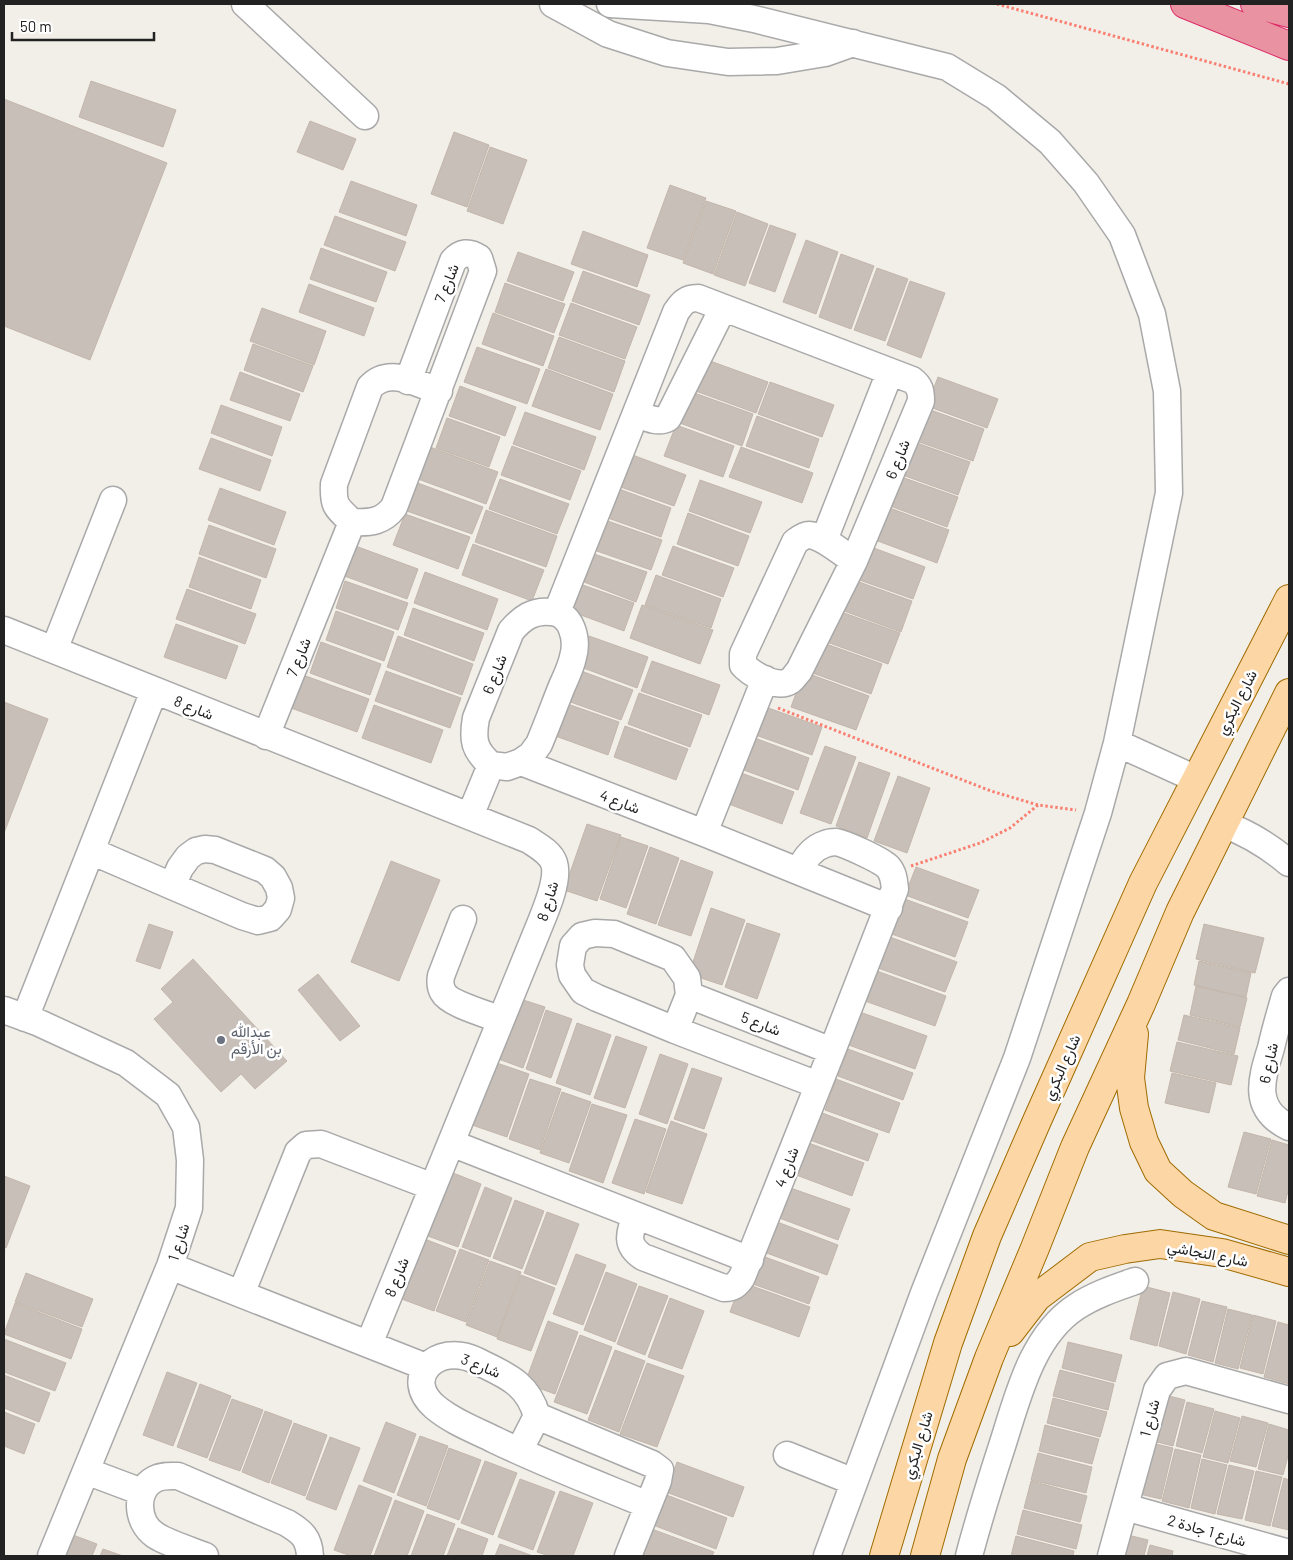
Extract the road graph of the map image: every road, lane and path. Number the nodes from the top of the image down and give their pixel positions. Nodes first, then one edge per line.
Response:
1 (245, 4) edge
2 (553, 4) edge
3 (610, 4) edge
4 (997, 4) edge
5 (1185, 4) edge
6 (1255, 4) edge
7 (1289, 13) edge
8 (853, 43) junction
9 (1289, 46) edge
10 (1289, 84) edge
11 (365, 116) dead end
12 (723, 308) junction
13 (890, 372) junction
14 (408, 381) junction
15 (439, 391) junction
16 (636, 413) junction
17 (113, 500) dead end
18 (352, 522) junction
19 (824, 540) junction
20 (854, 561) junction
21 (1289, 599) edge
22 (558, 612) junction
23 (4, 630) edge
24 (54, 650) junction
25 (760, 689) junction
26 (154, 692) junction
27 (1289, 693) edge
28 (266, 736) junction
29 (1117, 743) junction
30 (521, 762) junction
31 (491, 765) junction
32 (1196, 779) junction
33 (1038, 805) junction
34 (1098, 813) junction
35 (470, 816) junction
36 (1223, 824) junction
37 (704, 833) junction
38 (91, 851) junction
39 (1289, 863) edge
40 (799, 871) junction
41 (894, 878) junction
42 (172, 886) dead end
43 (889, 908) junction
44 (463, 919) dead end
45 (536, 934) junction
46 (573, 946) junction
47 (1289, 991) edge
48 (689, 995) junction
49 (1141, 1004) junction
50 (14, 1014) edge
51 (501, 1020) junction
52 (675, 1030) junction
53 (832, 1051) junction
54 (818, 1085) junction
55 (1289, 1127) edge
56 (450, 1143) junction
57 (433, 1187) junction
58 (636, 1216) junction
59 (1289, 1240) edge
60 (750, 1260) junction
61 (170, 1266) junction
62 (1289, 1272) edge
63 (1135, 1282) dead end
64 (241, 1294) junction
65 (369, 1344) junction
66 (988, 1358) junction
67 (426, 1367) junction
68 (1289, 1400) edge
69 (537, 1416) junction
70 (519, 1451) junction
71 (787, 1455) dead end
72 (86, 1471) junction
73 (854, 1482) junction
74 (142, 1492) junction
75 (648, 1505) junction
76 (1124, 1507) junction
77 (1289, 1553) edge
78 (51, 1556) edge
79 (205, 1556) edge
80 (310, 1556) edge
81 (628, 1556) edge
82 (827, 1556) edge
83 (884, 1556) edge
84 (925, 1556) edge
85 (969, 1556) edge
86 (1111, 1556) edge

1 - 11 street
2 - 8 street
3 - 8 street
4 - 10 path
5 - 9 highway
6 - 7 highway
8 - 29 street
12 - 13 street, شارع 6
12 - 16 street
12 - 16 street, شارع 6
13 - 19 street
13 - 20 street, شارع 6
14 - 15 street
14 - 15 street, شارع 7
14 - 18 street
15 - 18 street, شارع 7
16 - 22 street, شارع 6
17 - 24 street
18 - 28 street, شارع 7
19 - 20 street
19 - 25 street, شارع 6
20 - 25 street, شارع 6
21 - 32 main road, شارع البكري
22 - 30 street
22 - 31 street, شارع 6
23 - 24 street, شارع 8
24 - 26 street, شارع 8
25 - 33 path
25 - 37 street
26 - 28 street, شارع 8
26 - 38 street, شارع 8
27 - 36 main road
28 - 35 street, شارع 8
29 - 32 street
29 - 34 street
30 - 31 street
30 - 37 street, شارع 4
31 - 35 street
32 - 83 main road, شارع البكري
33 - 34 path
33 - 41 path
34 - 73 street
35 - 45 street, شارع 8
36 - 39 street
36 - 49 main road
37 - 40 street, شارع 4
38 - 42 street
38 - 50 street, شارع 8
40 - 41 street
40 - 43 street, شارع 4
41 - 43 street, شارع 4
43 - 53 street, شارع 4
44 - 51 street
45 - 46 street
45 - 51 street, شارع 8
46 - 48 street
46 - 52 street
47 - 55 street, شارع 6
48 - 52 street
48 - 53 street, شارع 5
49 - 59 main road, شارع النجاشي
49 - 66 main road
50 - 61 street, شارع 1
51 - 56 street, شارع 8
52 - 54 street
53 - 54 street, شارع 4
54 - 60 street, شارع 4
56 - 57 street, شارع 8
56 - 58 street
57 - 64 street
57 - 65 street, شارع 8
58 - 60 street
58 - 60 street, شارع 4
61 - 64 street
61 - 72 street, شارع 1
62 - 66 main road, شارع النجاشي
63 - 85 street
64 - 65 street
65 - 67 street
66 - 84 main road
67 - 69 street, شارع 3
67 - 70 street
68 - 76 street, شارع 1
69 - 70 street
69 - 75 street
70 - 75 street
71 - 73 street
72 - 74 street
72 - 78 street, شارع 1
73 - 82 street
74 - 79 street
74 - 80 street
75 - 81 street
76 - 77 street, شارع 1 جادة 2
76 - 86 street, شارع 1

